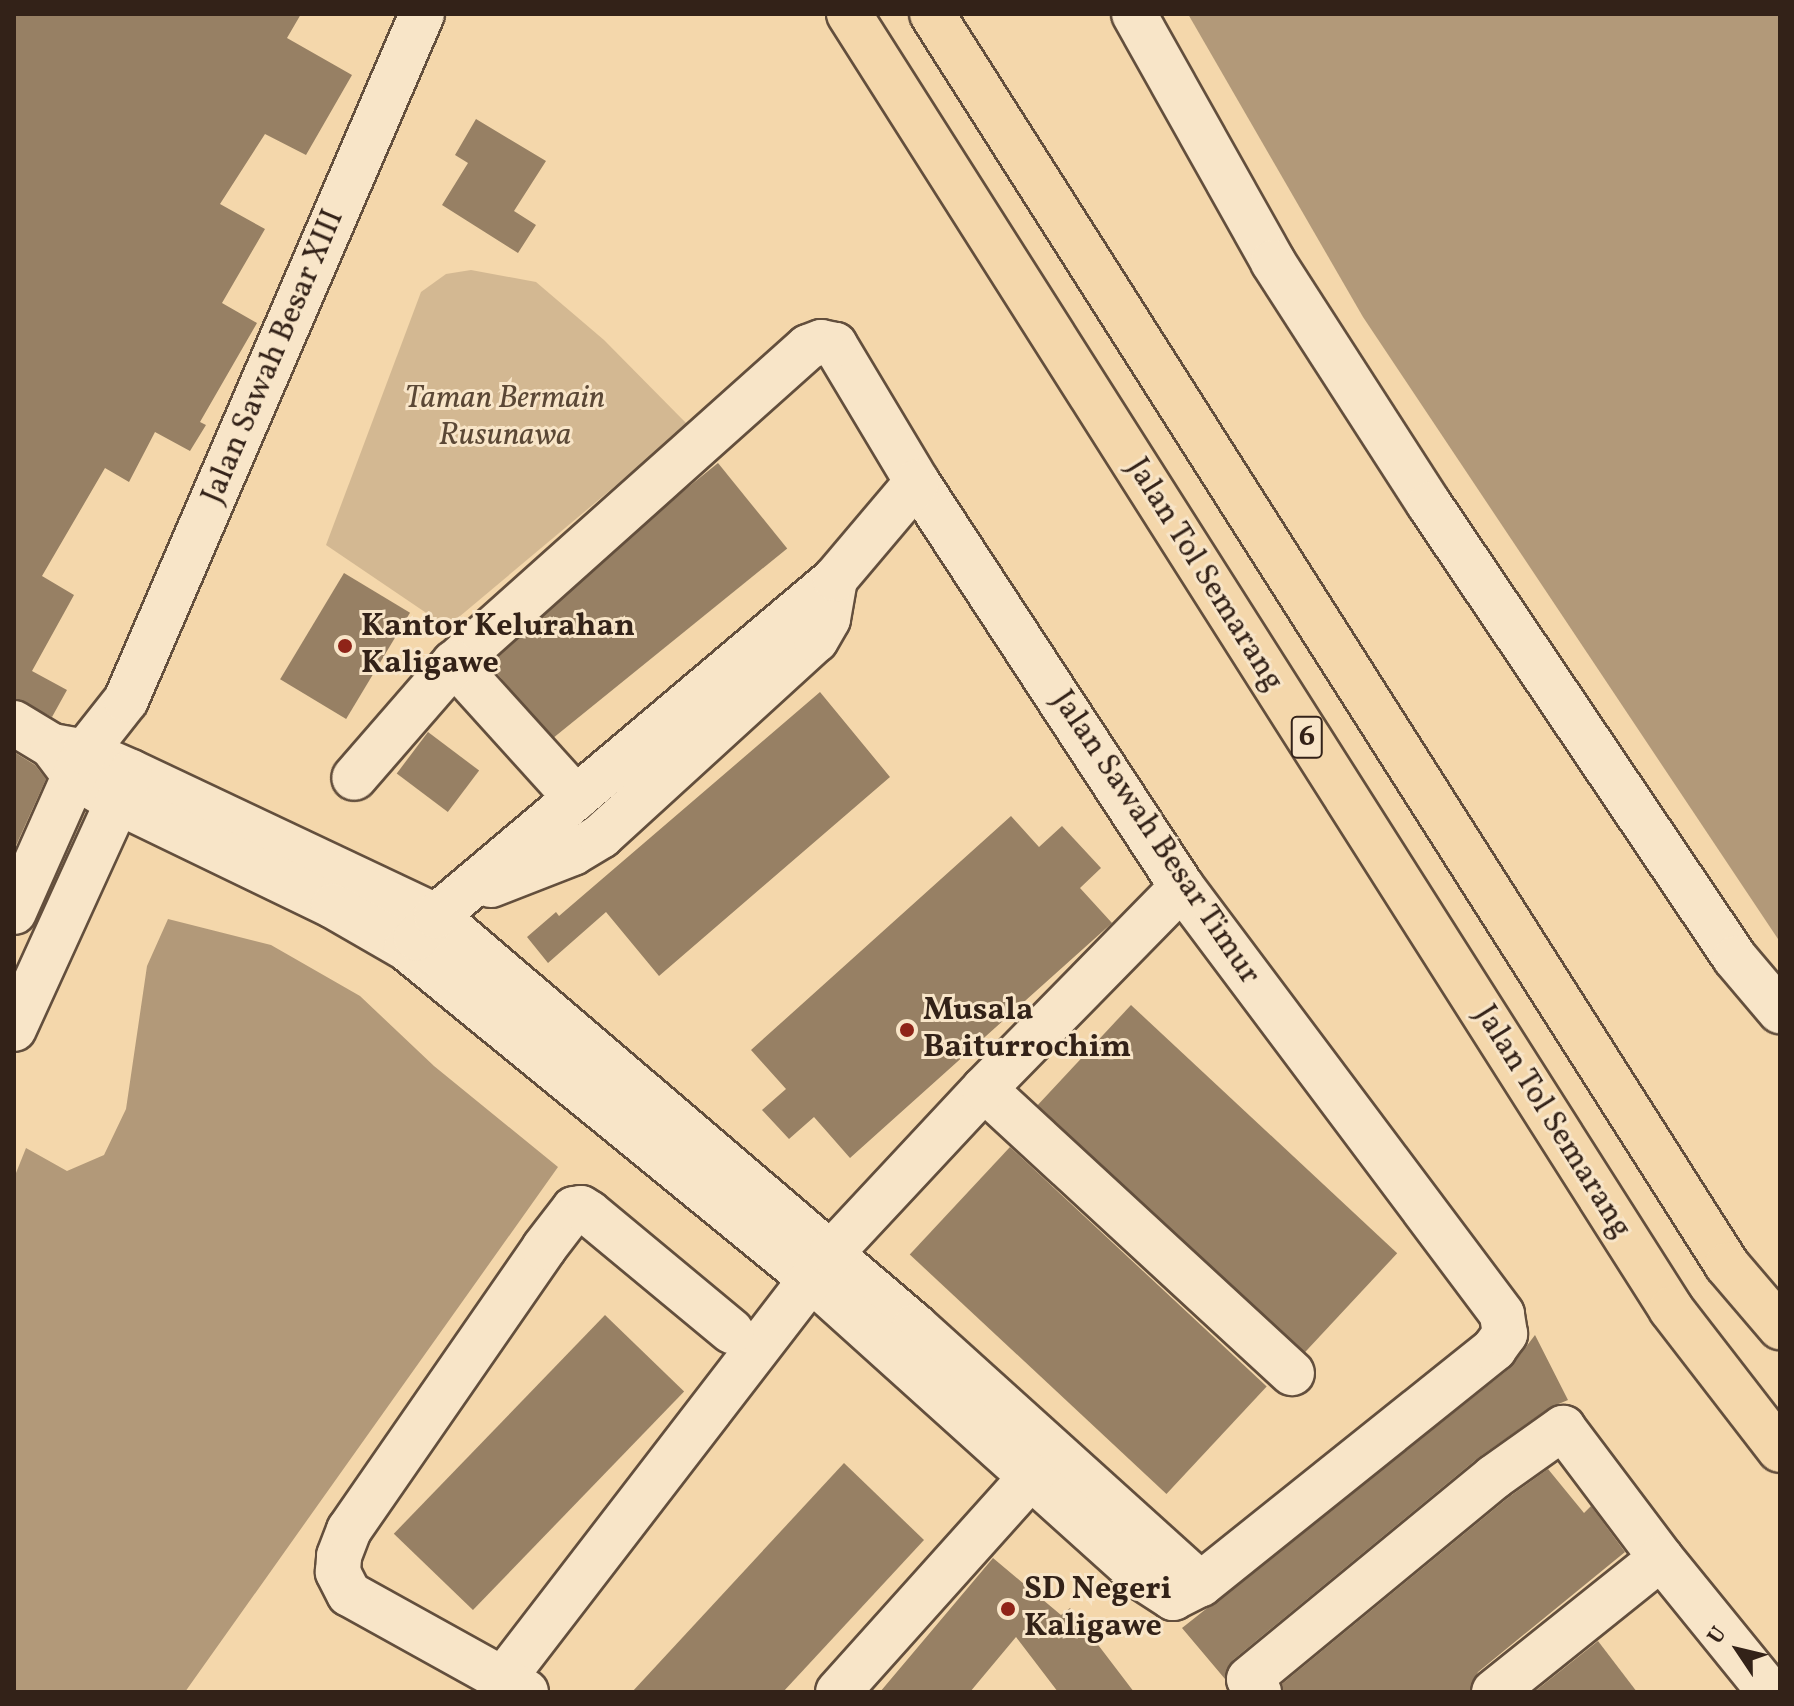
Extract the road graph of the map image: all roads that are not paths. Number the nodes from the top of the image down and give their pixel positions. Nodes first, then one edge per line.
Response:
1 (422, 14) edge
2 (849, 14) edge
3 (932, 14) edge
4 (1134, 14) edge
5 (917, 482) junction
6 (454, 663) junction
7 (126, 700) junction
8 (720, 701) junction
9 (14, 723) edge
10 (70, 758) junction
11 (354, 778) dead end
12 (124, 787) junction
13 (576, 798) junction
14 (1182, 887) junction
15 (448, 907) junction
16 (14, 912) edge
17 (406, 948) junction
18 (1780, 1011) edge
19 (14, 1029) edge
20 (984, 1089) junction
21 (821, 1266) junction
22 (1780, 1327) edge
23 (731, 1331) dead end
24 (903, 1338) junction
25 (1292, 1373) dead end
26 (1780, 1450) edge
27 (1012, 1499) junction
28 (1661, 1558) junction
29 (1201, 1584) junction
30 (515, 1685) edge
31 (838, 1692) edge
32 (1259, 1692) edge
33 (1494, 1692) edge
34 (1770, 1692) edge

1 - 7 street, Jalan Sawah Besar XIII
2 - 26 highway, Jalan Tol Semarang / 6
3 - 22 highway, 6
4 - 18 street
5 - 6 street, Jalan Sawah Besar Timur
5 - 8 street
5 - 14 street, Jalan Sawah Besar Timur
6 - 11 street
6 - 13 street
7 - 10 street, Jalan Sawah Besar XIII
7 - 12 street, Jalan Sawah Besar XIII
8 - 13 street
8 - 15 street
9 - 10 street
10 - 12 street
10 - 16 street, Jalan Sawah Besar XIII
12 - 15 street
12 - 17 street
12 - 19 street, Jalan Sawah Besar XIII
13 - 15 street
14 - 20 street
14 - 29 street, Jalan Sawah Besar Timur
15 - 17 street
15 - 21 street
17 - 21 street
20 - 21 street
20 - 25 street
21 - 24 street
21 - 30 street
23 - 30 street
24 - 27 street
24 - 29 street
27 - 29 street
27 - 31 street
28 - 32 street
28 - 33 street
28 - 34 street

